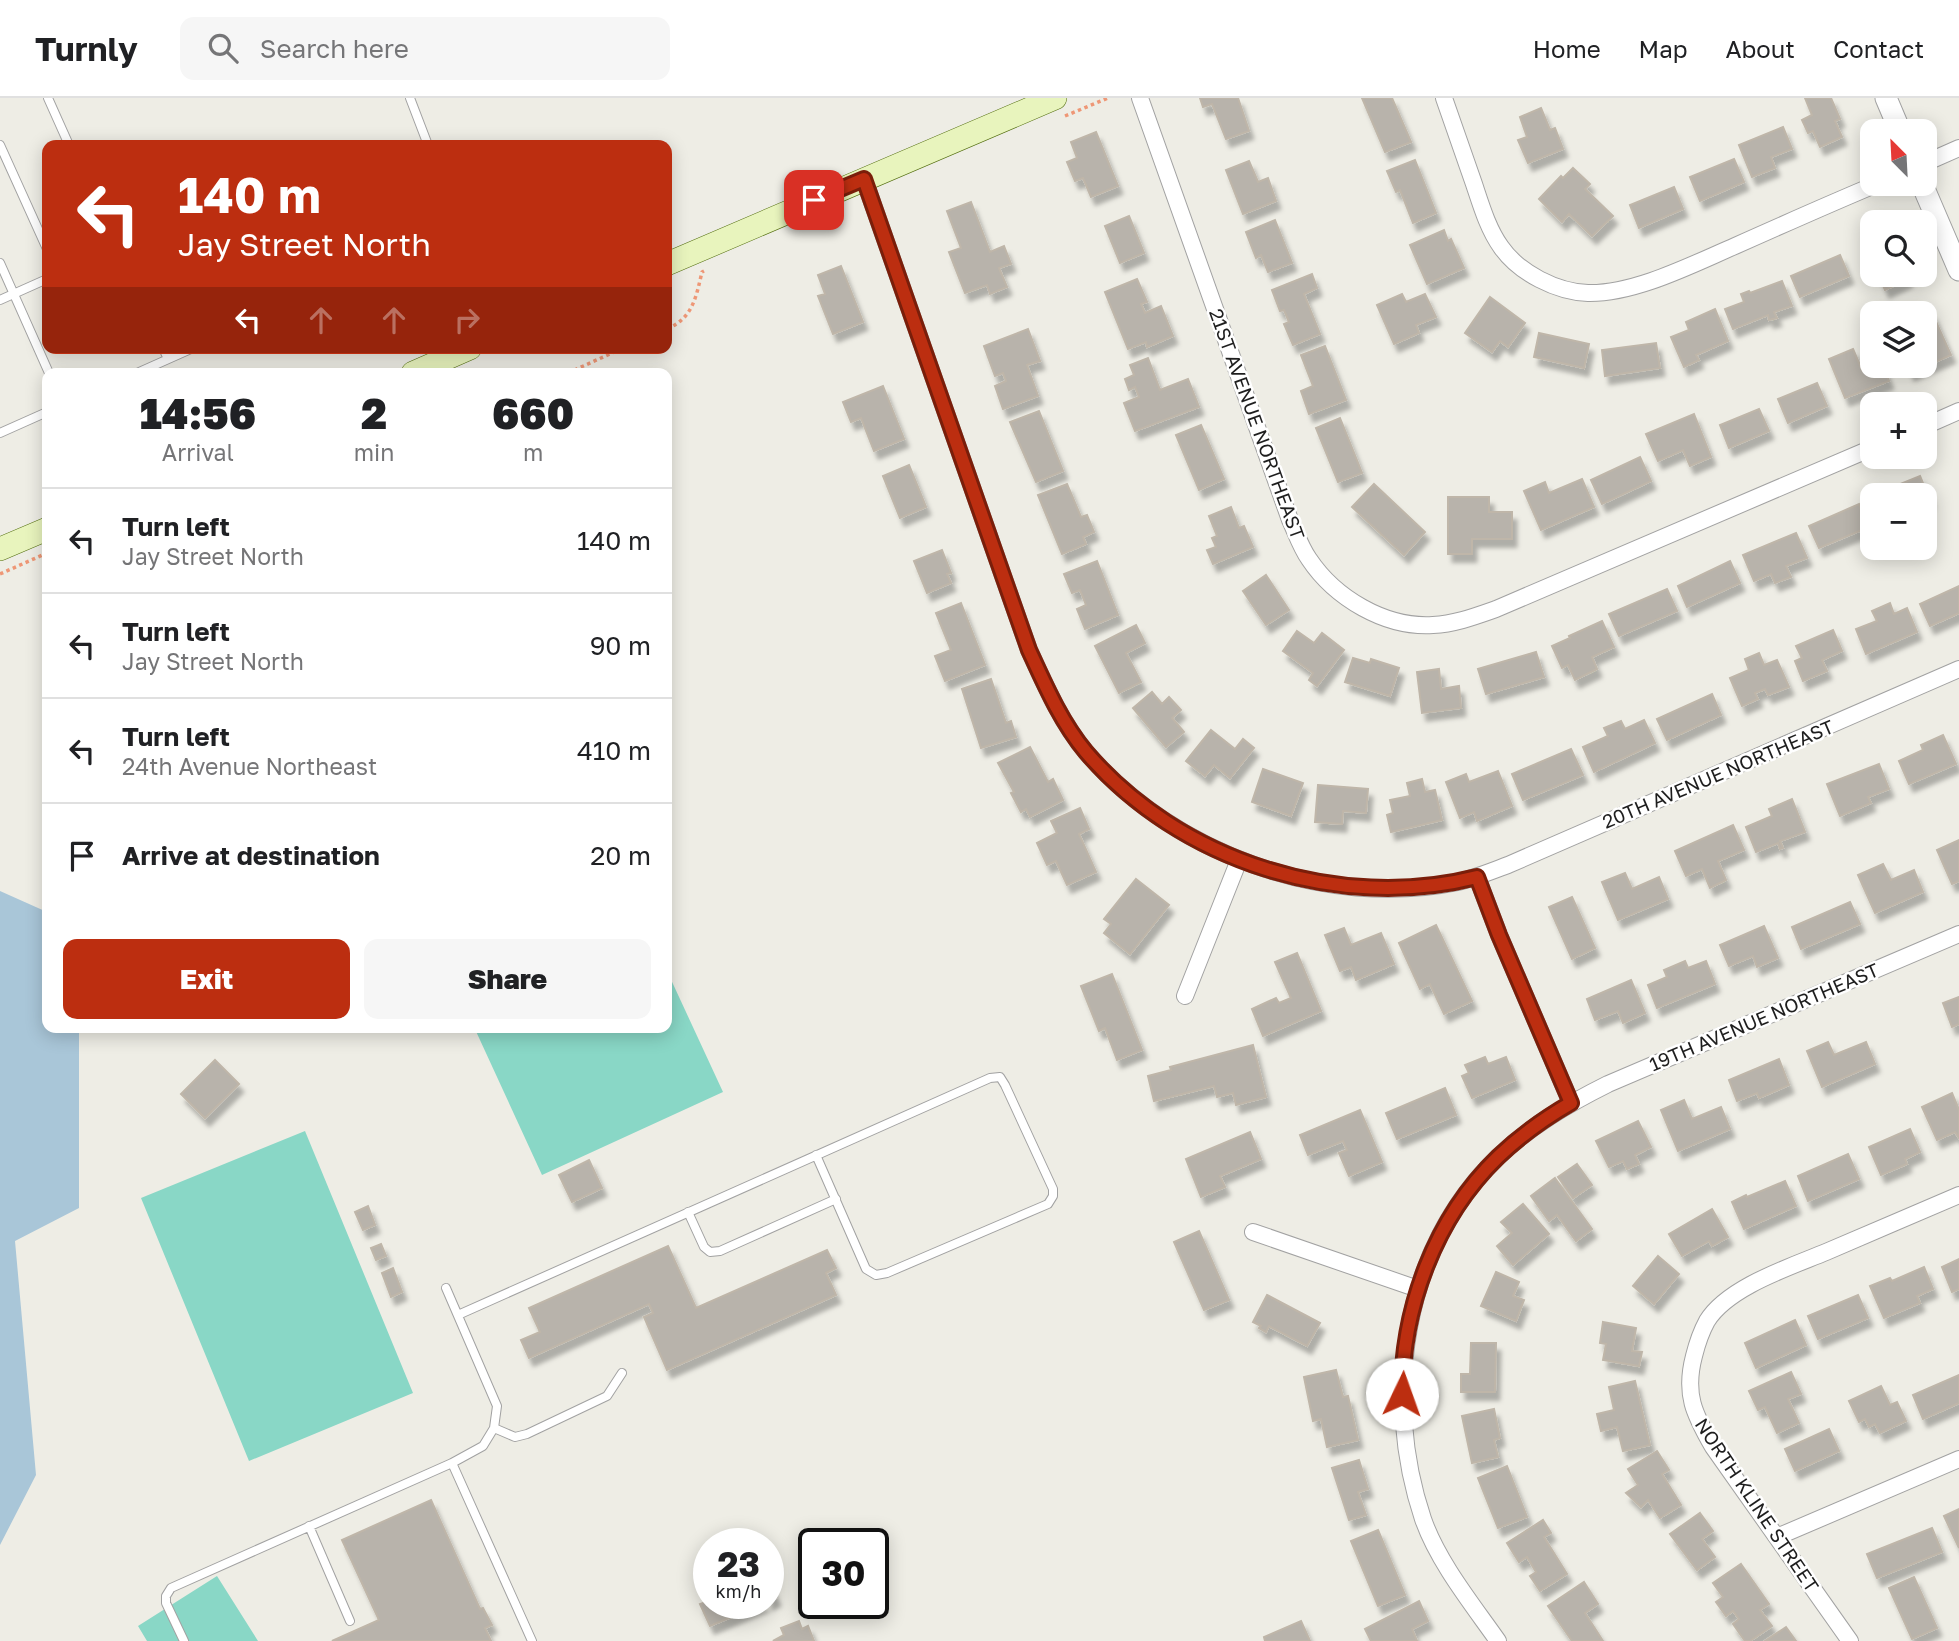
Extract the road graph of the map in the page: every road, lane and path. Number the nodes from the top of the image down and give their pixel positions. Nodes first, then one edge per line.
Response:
1 (48, 98) edge
2 (410, 98) edge
3 (1055, 98) edge
4 (1140, 98) edge
5 (1444, 98) edge
6 (1886, 98) edge
7 (1895, 119) edge
8 (67, 140) edge
9 (426, 140) edge
10 (0, 145) edge
11 (1959, 148) edge
12 (1937, 158) edge
13 (864, 179) junction
14 (1860, 191) edge
15 (1927, 196) edge
16 (42, 238) edge
17 (672, 262) edge
18 (0, 263) edge
19 (1959, 270) edge
20 (42, 281) edge
21 (14, 294) junction
22 (0, 300) edge
23 (166, 354) edge
24 (179, 354) edge
25 (456, 354) edge
26 (610, 354) edge
27 (168, 359) junction
28 (47, 368) edge
29 (148, 368) edge
30 (424, 368) edge
31 (579, 368) edge
32 (1959, 411) edge
33 (42, 414) edge
34 (1937, 421) edge
35 (0, 433) edge
36 (1860, 454) edge
37 (42, 531) edge
38 (0, 549) edge
39 (42, 555) edge
40 (0, 575) edge
41 (1959, 670) edge
42 (1239, 860) junction
43 (1477, 877) junction
44 (1959, 934) edge
45 (1185, 996) dead end
46 (1571, 1103) junction
47 (816, 1155) junction
48 (1959, 1195) edge
49 (836, 1199) junction
50 (688, 1212) junction
51 (1253, 1232) dead end
52 (446, 1288) dead end
53 (1418, 1289) junction
54 (458, 1315) junction
55 (622, 1373) dead end
56 (494, 1428) junction
57 (1959, 1459) edge
58 (452, 1463) junction
59 (309, 1526) junction
60 (1777, 1537) junction
61 (351, 1621) dead end
62 (184, 1641) edge
63 (532, 1641) edge
64 (1498, 1641) edge
65 (1850, 1641) edge

1 - 8 lane
2 - 9 lane
3 - 13 main road
4 - 36 street, 21ST AVENUE NORTHEAST
5 - 14 street
6 - 7 street
10 - 16 lane
11 - 12 street
13 - 17 main road
13 - 42 street, 20TH AVENUE NORTHEAST
15 - 19 street
18 - 21 lane
20 - 21 lane
21 - 22 lane
21 - 28 lane
23 - 27 lane
24 - 27 lane
25 - 30 main road
26 - 31 path
27 - 29 lane
32 - 34 street
33 - 35 lane
37 - 38 main road
39 - 40 path
41 - 43 street, 20TH AVENUE NORTHEAST
42 - 43 street, 20TH AVENUE NORTHEAST
42 - 45 street
43 - 46 street
44 - 46 street, 19TH AVENUE NORTHEAST
46 - 53 street, 19TH AVENUE NORTHEAST
47 - 49 lane
47 - 49 lane
47 - 50 lane
48 - 60 street, NORTH KLINE STREET
49 - 50 lane
50 - 54 lane
51 - 53 street
52 - 54 lane
53 - 64 street, 19TH AVENUE NORTHEAST
54 - 56 lane
55 - 56 lane
56 - 58 lane
57 - 60 street
58 - 59 lane
58 - 63 lane
59 - 61 lane
59 - 62 lane
60 - 65 street, NORTH KLINE STREET

